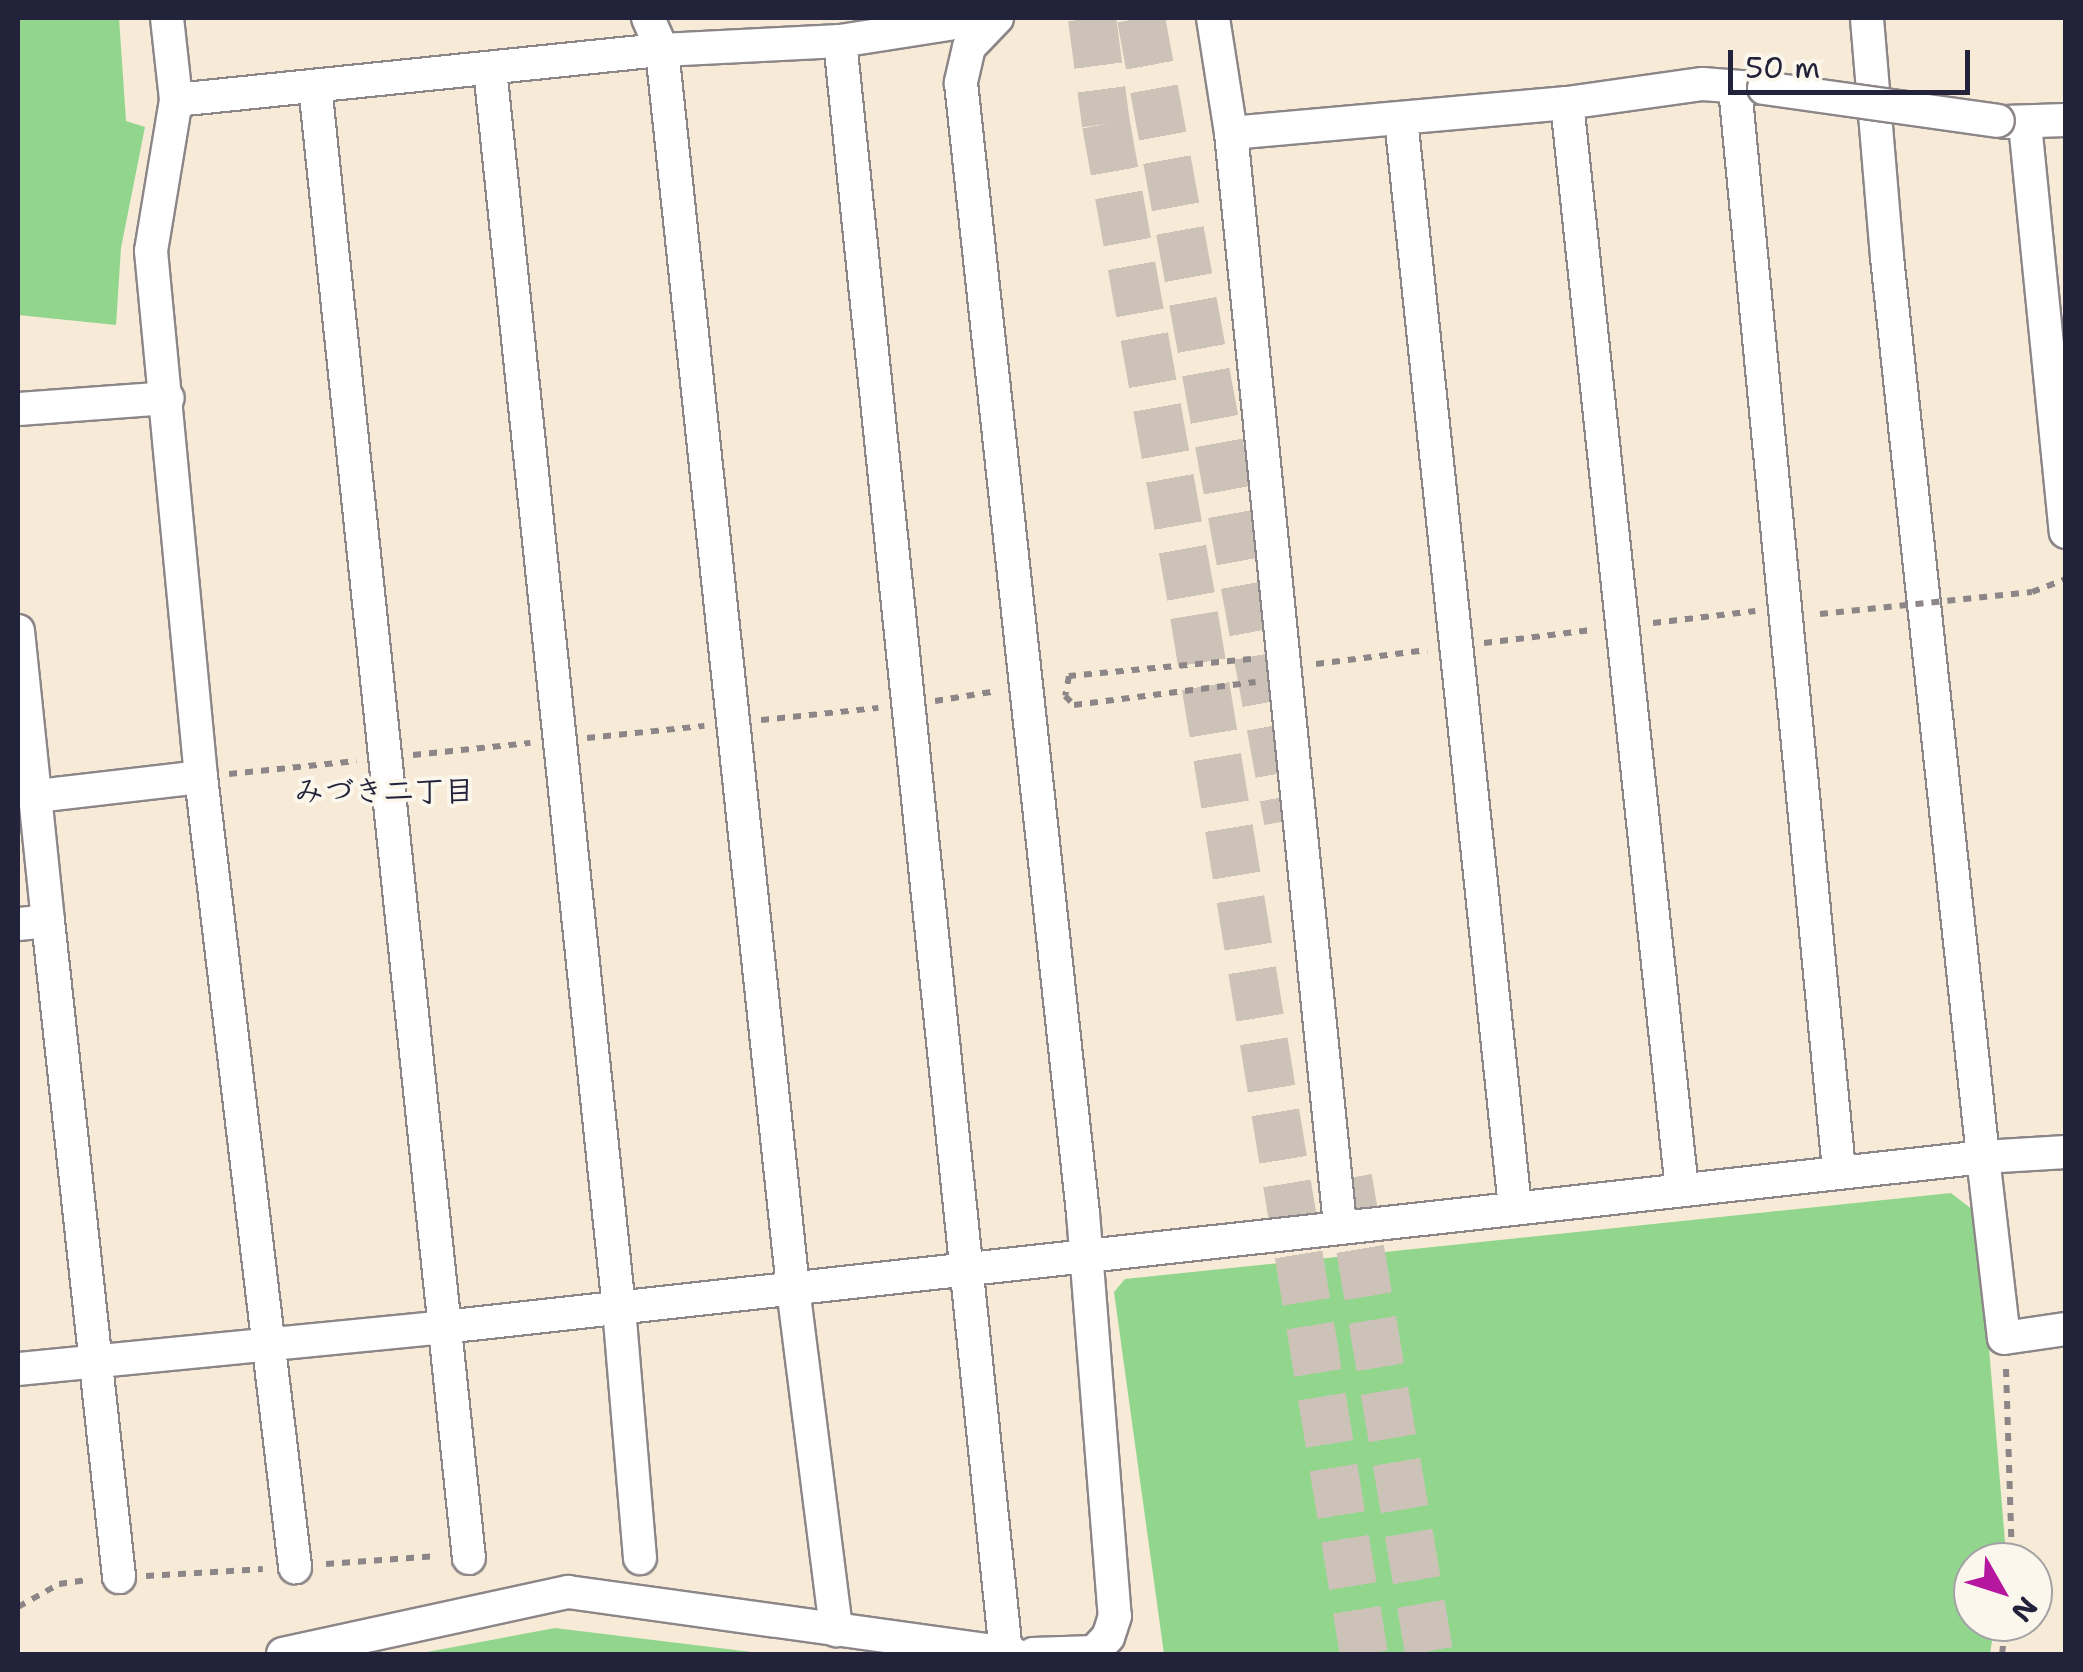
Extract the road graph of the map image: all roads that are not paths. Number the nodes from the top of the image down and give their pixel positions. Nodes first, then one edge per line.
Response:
1 (167, 18) edge
2 (648, 18) edge
3 (1213, 18) edge
4 (1867, 18) edge
5 (990, 24) edge
6 (840, 41) junction
7 (662, 50) junction
8 (490, 68) junction
9 (315, 86) junction
10 (1750, 88) junction
11 (176, 100) junction
12 (1567, 104) junction
13 (1401, 119) junction
14 (2066, 120) edge
15 (2012, 122) junction
16 (1231, 133) junction
17 (168, 398) junction
18 (18, 409) edge
19 (2066, 532) edge
20 (18, 631) edge
21 (212, 776) junction
22 (36, 796) junction
23 (32, 922) edge
24 (2066, 1152) edge
25 (1983, 1157) junction
26 (1839, 1171) junction
27 (1682, 1190) junction
28 (1515, 1208) junction
29 (1340, 1226) junction
30 (1086, 1256) junction
31 (968, 1269) junction
32 (793, 1288) junction
33 (619, 1308) junction
34 (444, 1328) junction
35 (2066, 1329) edge
36 (270, 1344) junction
37 (98, 1361) junction
38 (18, 1368) edge
39 (469, 1558) road end
40 (640, 1558) dead end
41 (295, 1566) road end
42 (120, 1578) road end
43 (836, 1630) junction
44 (283, 1654) edge
45 (1006, 1654) edge
46 (1014, 1654) edge
47 (1033, 1654) edge

1 - 11 street
2 - 7 street
3 - 16 street
4 - 25 street
5 - 6 street
5 - 30 street
6 - 7 street
6 - 31 street
7 - 8 street
7 - 32 street
8 - 9 street
8 - 33 street
9 - 11 street
9 - 34 street
10 - 12 street
10 - 15 street, bridge
10 - 26 street
11 - 17 street
12 - 13 street
12 - 27 street
13 - 16 street
13 - 28 street
14 - 15 street
15 - 19 street
16 - 29 street
17 - 18 street
17 - 21 street
20 - 22 street
21 - 22 street
21 - 36 street
22 - 23 street
23 - 37 street
24 - 25 street
25 - 26 street
25 - 35 street
26 - 27 street
27 - 28 street
28 - 29 street
29 - 30 street
30 - 31 street
30 - 47 street
31 - 32 street
31 - 45 street
32 - 33 street
32 - 43 street
33 - 34 street
33 - 40 street
34 - 36 street
34 - 39 street
36 - 37 street
36 - 41 street
37 - 38 street
37 - 42 street
43 - 44 street
43 - 45 street
45 - 46 street

